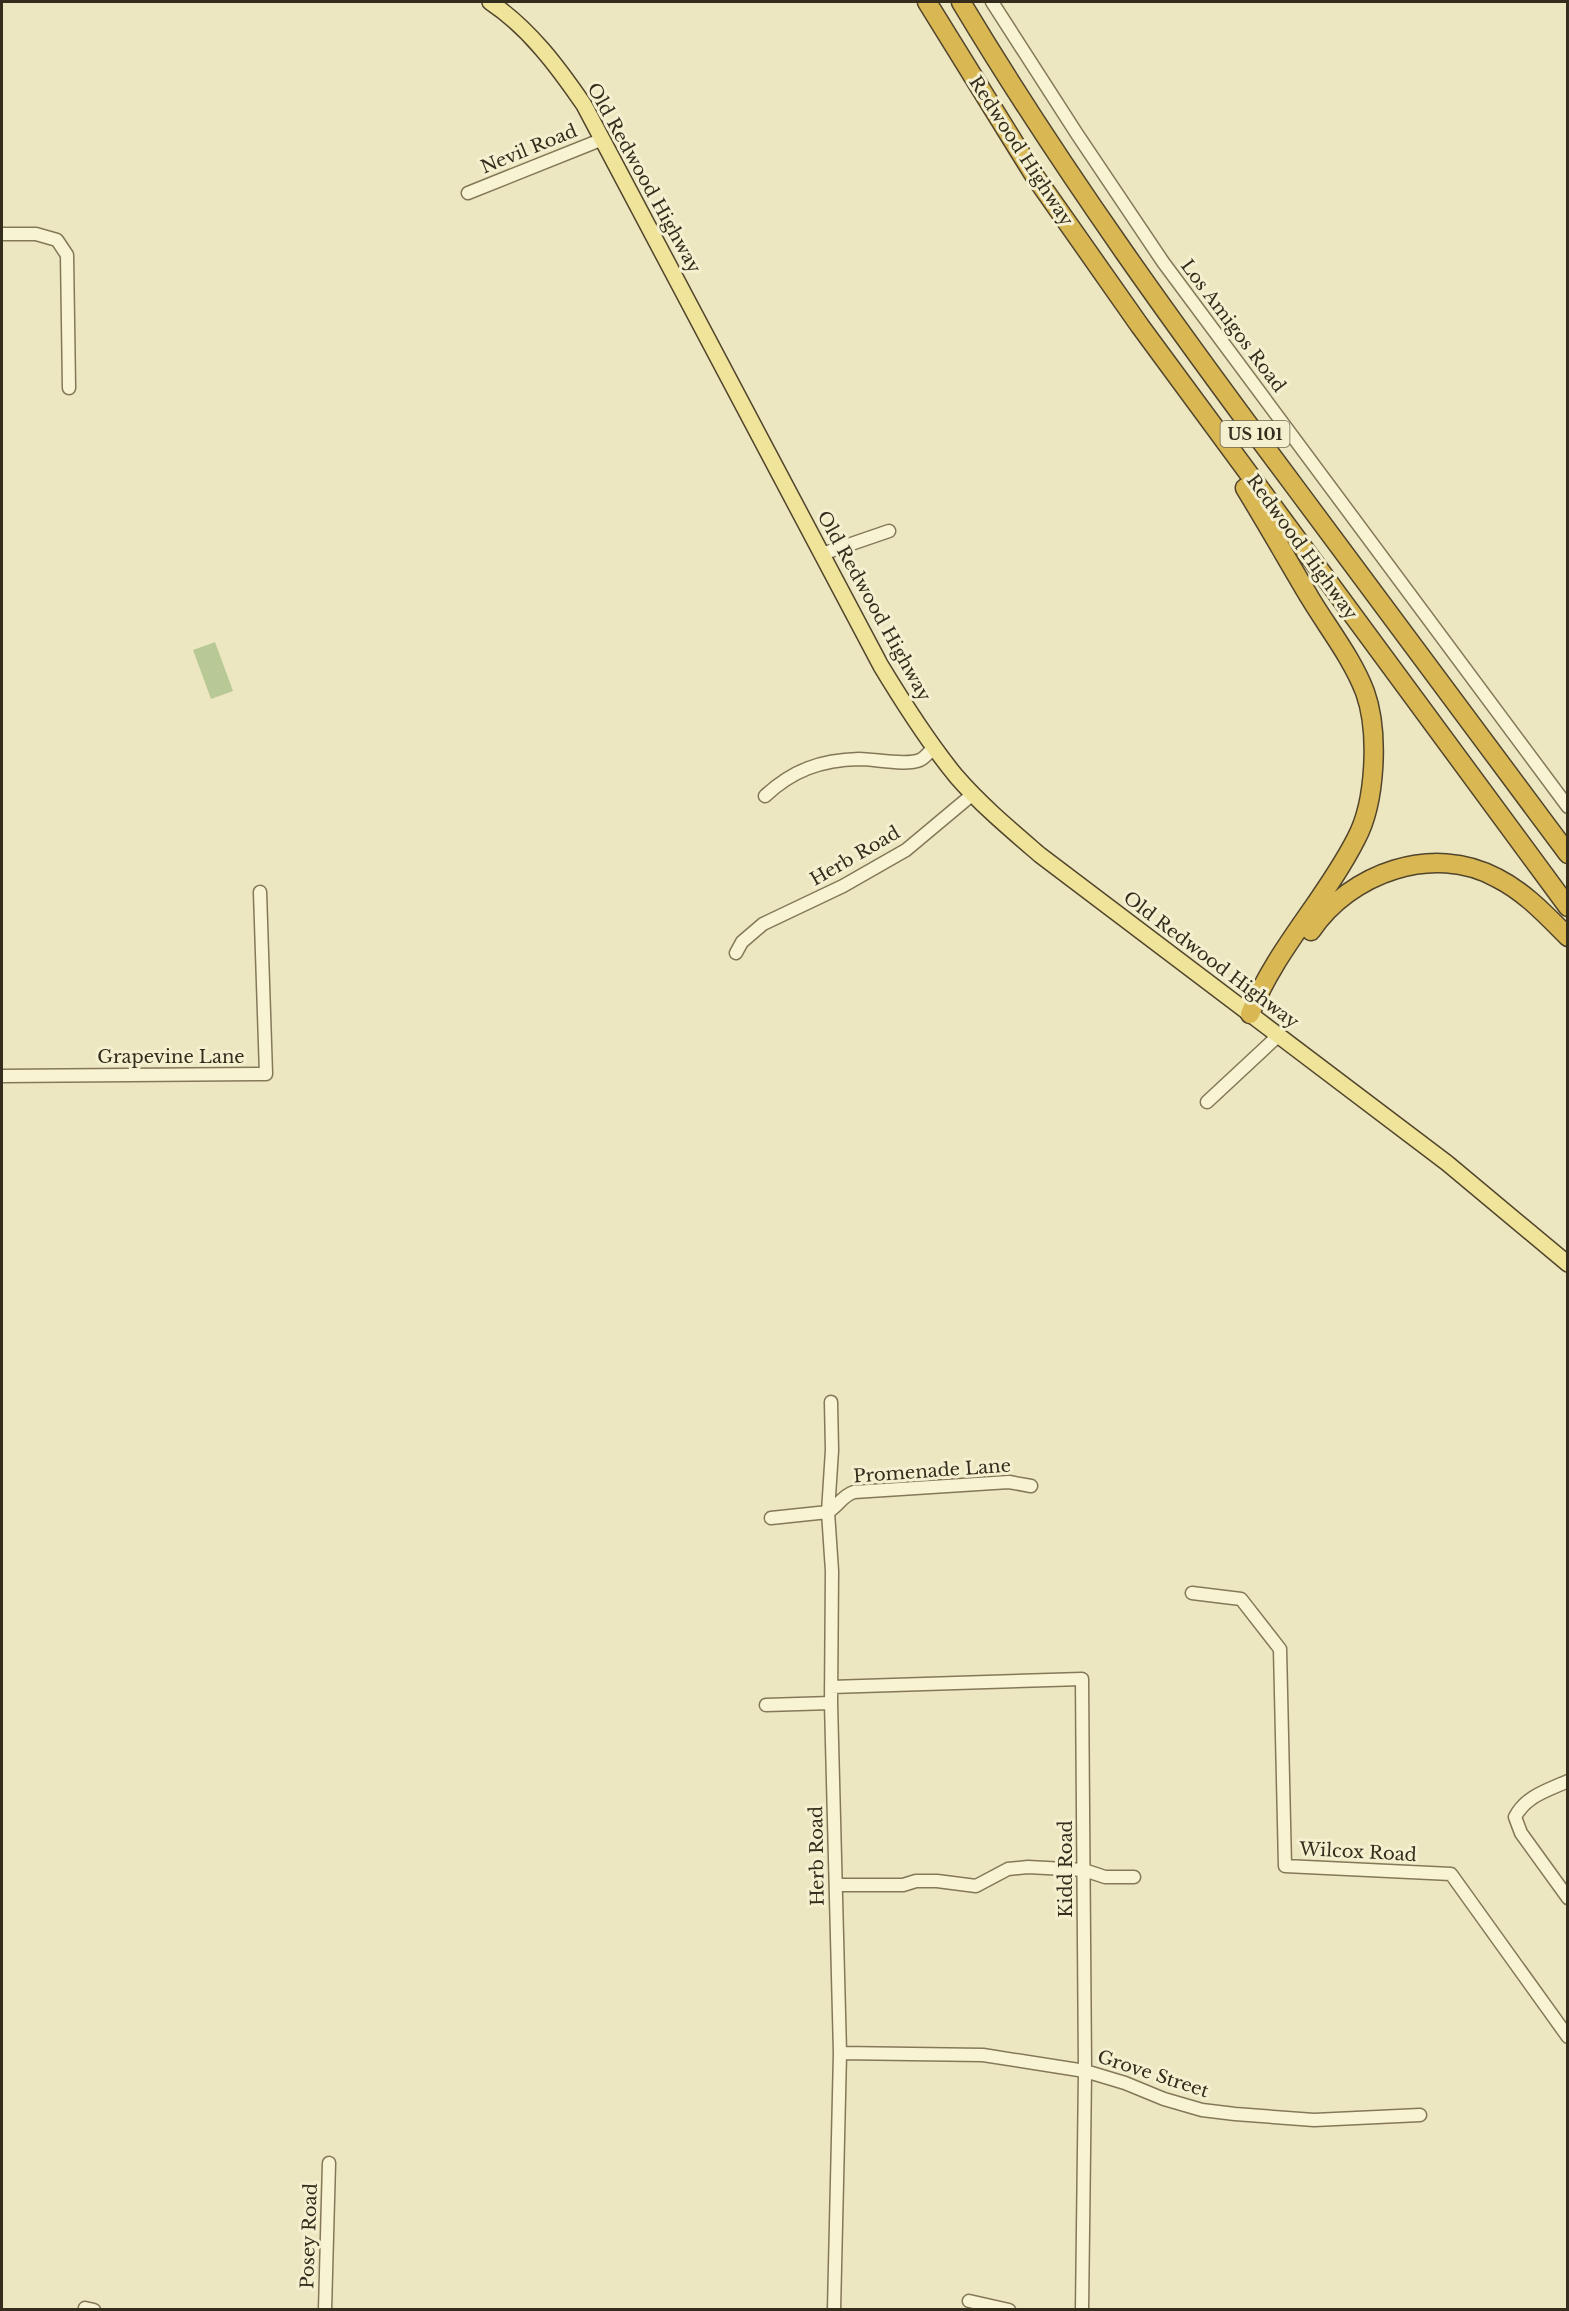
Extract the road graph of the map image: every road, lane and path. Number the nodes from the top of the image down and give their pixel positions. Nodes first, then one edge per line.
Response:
1 (490, 2) edge
2 (927, 2) edge
3 (961, 2) edge
4 (992, 2) edge
5 (603, 139) junction
6 (468, 193) dead end
7 (2, 234) edge
8 (69, 388) dead end
9 (1197, 405) junction
10 (889, 531) dead end
11 (822, 554) junction
12 (934, 747) junction
13 (973, 794) junction
14 (765, 796) dead end
15 (1568, 807) edge
16 (1568, 854) edge
17 (260, 892) dead end
18 (1568, 907) edge
19 (1568, 937) edge
20 (736, 953) dead end
21 (1250, 1014) junction
22 (1279, 1035) junction
23 (2, 1076) edge
24 (1207, 1101) dead end
25 (1568, 1264) edge
26 (831, 1402) dead end
27 (1031, 1486) dead end
28 (828, 1512) junction
29 (771, 1518) dead end
30 (1192, 1593) dead end
31 (831, 1687) junction
32 (831, 1703) junction
33 (766, 1705) dead end
34 (1568, 1781) edge
35 (1084, 1870) junction
36 (1134, 1876) dead end
37 (836, 1885) junction
38 (1568, 1898) edge
39 (1568, 2037) edge
40 (840, 2053) junction
41 (1085, 2071) junction
42 (1420, 2115) dead end
43 (328, 2163) dead end
44 (969, 2301) dead end
45 (325, 2310) edge
46 (834, 2310) edge
47 (1009, 2310) edge
48 (1082, 2310) edge

1 - 5 main road, Old Redwood Highway
2 - 9 highway, Redwood Highway / US 101
3 - 16 highway, Redwood Highway / US 101
4 - 15 street, Los Amigos Road
5 - 6 street, Nevil Road
5 - 11 main road, Old Redwood Highway
7 - 8 street
9 - 18 highway, Redwood Highway / US 101
9 - 21 highway
10 - 11 street
11 - 12 main road, Old Redwood Highway
12 - 13 main road, Old Redwood Highway
12 - 14 street
13 - 20 street, Herb Road
13 - 21 main road, Old Redwood Highway
17 - 23 street, Grapevine Lane
19 - 21 highway
21 - 22 main road, Old Redwood Highway
22 - 24 street
22 - 25 main road, Old Redwood Highway
26 - 28 street, Herb Road
27 - 28 street, Promenade Lane
28 - 29 street
28 - 31 street, Herb Road
30 - 39 street, Wilcox Road
31 - 32 street, Herb Road
31 - 35 street, Kidd Road
32 - 33 street
32 - 37 street, Herb Road
34 - 38 street
35 - 36 street
35 - 37 street
35 - 41 street, Kidd Road
37 - 40 street, Herb Road
40 - 41 street, Grove Street
40 - 46 street, Herb Road
41 - 42 street, Grove Street
41 - 48 street, Kidd Road
43 - 45 street, Posey Road
44 - 47 street

